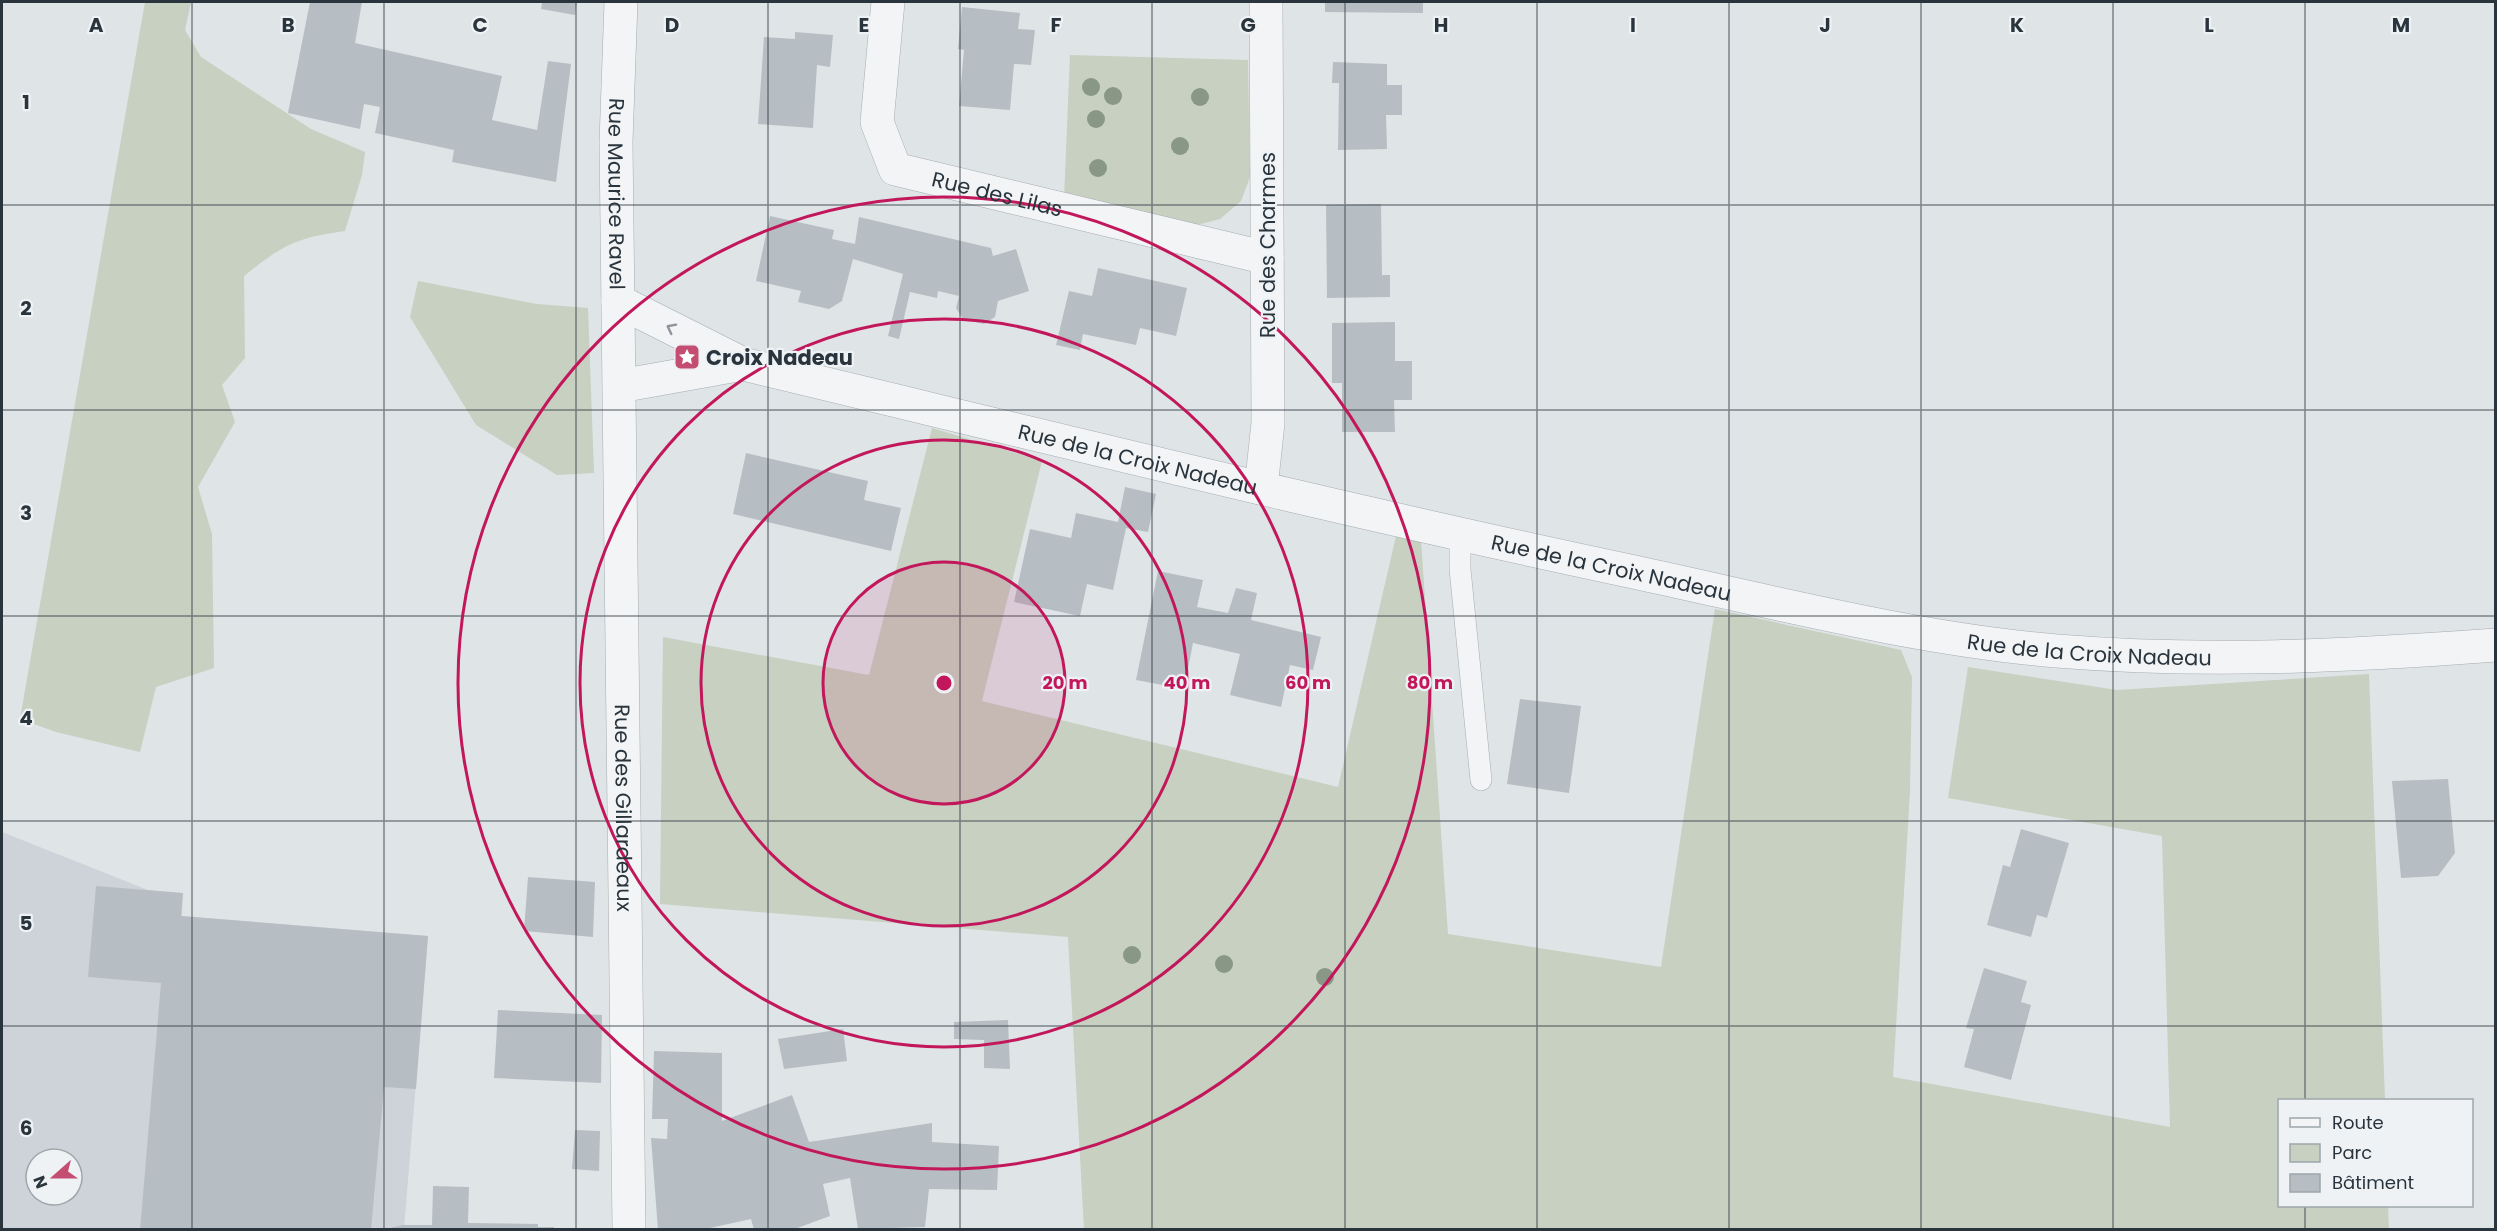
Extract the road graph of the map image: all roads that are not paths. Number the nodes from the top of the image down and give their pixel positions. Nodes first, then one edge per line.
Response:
1 (621, 2) edge
2 (888, 2) edge
3 (1266, 2) edge
4 (1267, 258) junction
5 (618, 301) junction
6 (743, 364) junction
7 (620, 386) junction
8 (1261, 488) junction
9 (1460, 535) junction
10 (2496, 645) edge
11 (1481, 780) dead end
12 (629, 1230) edge

1 - 5 street, Rue Maurice Ravel
2 - 4 street, Rue des Lilas
3 - 4 street, Rue des Charmes
4 - 8 street, Rue des Charmes
6 -> 5 street
5 - 7 street, Rue Maurice Ravel
6 - 7 street
6 - 8 street, Rue de la Croix Nadeau
7 - 12 street, Rue des Gillardeaux
8 - 9 street, Rue de la Croix Nadeau
9 - 10 street, Rue de la Croix Nadeau
9 - 11 lane

